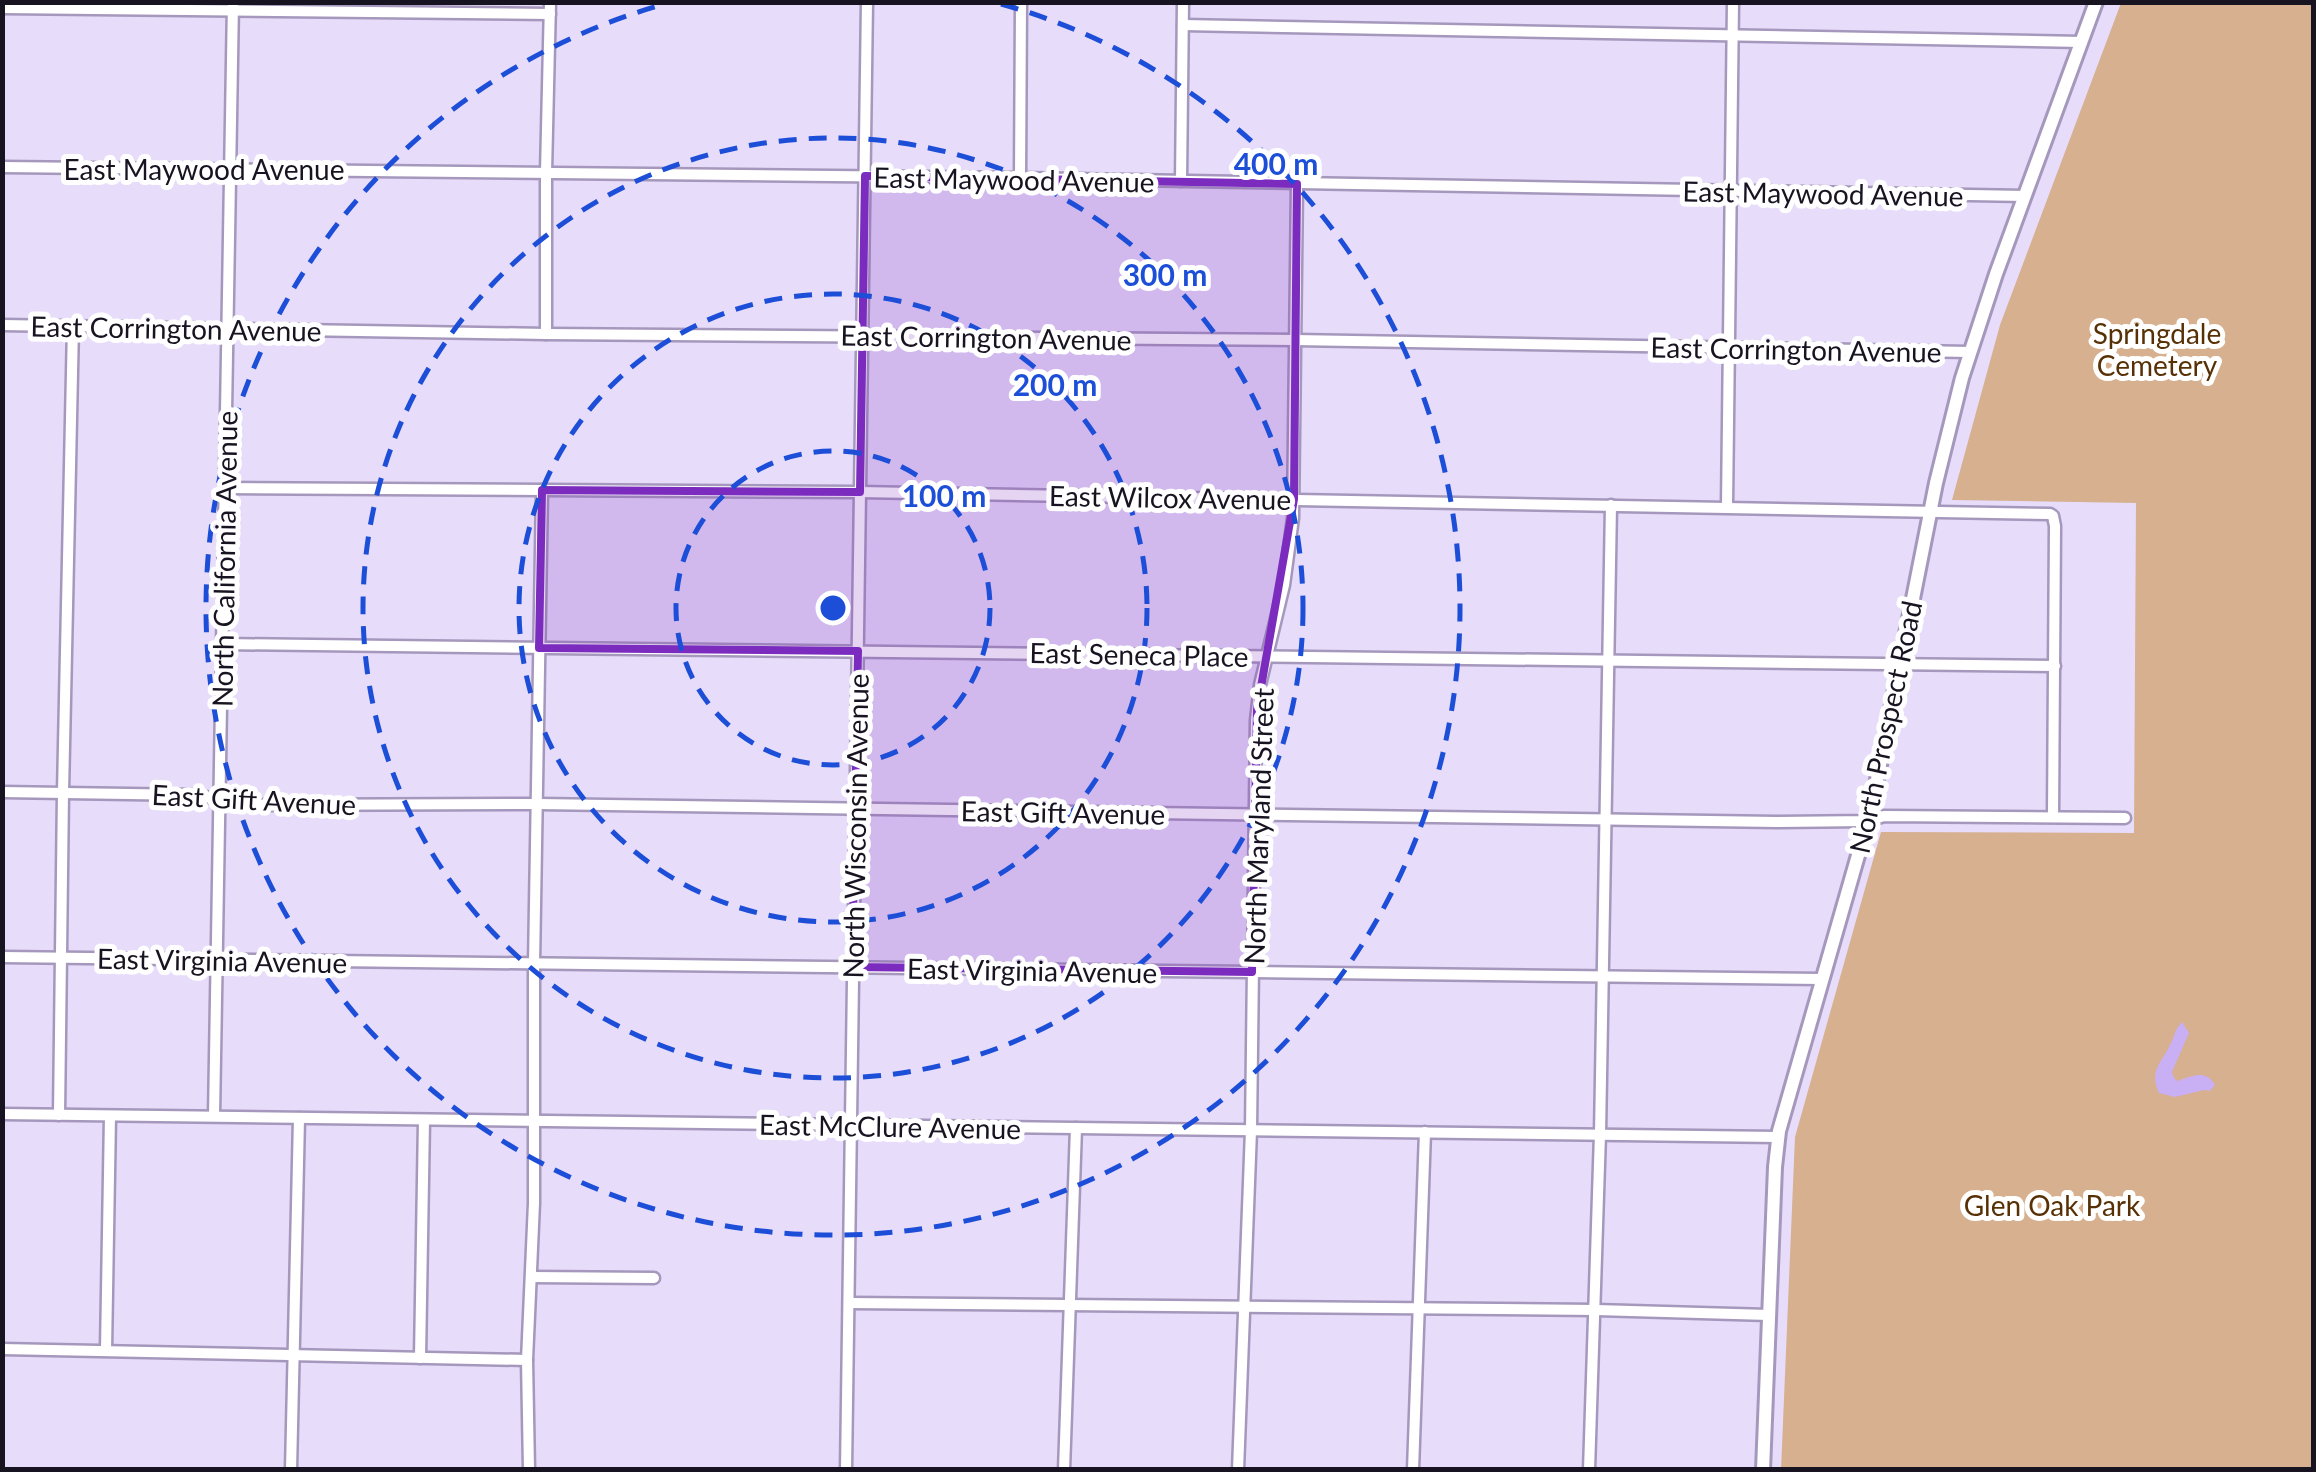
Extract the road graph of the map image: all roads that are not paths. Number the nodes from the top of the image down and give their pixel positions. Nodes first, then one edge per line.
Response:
1 (867, 2) edge
2 (1021, 2) edge
3 (1183, 2) edge
4 (1733, 2) edge
5 (2096, 2) edge
6 (233, 7) edge
7 (2, 8) edge
8 (550, 8) edge
9 (1183, 25) junction
10 (1732, 36) junction
11 (2082, 42) junction
12 (2, 168) edge
13 (230, 168) junction
14 (546, 172) junction
15 (865, 176) junction
16 (1020, 178) junction
17 (1180, 181) junction
18 (1297, 184) junction
19 (1729, 192) junction
20 (2024, 196) junction
21 (2, 325) edge
22 (73, 326) junction
23 (226, 329) junction
24 (546, 334) junction
25 (863, 336) junction
26 (1294, 340) junction
27 (1728, 348) junction
28 (1970, 352) junction
29 (226, 488) junction
30 (542, 490) junction
31 (860, 492) junction
32 (1294, 499) junction
33 (1611, 505) junction
34 (1727, 506) junction
35 (1931, 511) junction
36 (223, 644) junction
37 (539, 648) junction
38 (858, 650) junction
39 (1268, 655) junction
40 (1609, 661) junction
41 (1900, 665) junction
42 (2055, 666) junction
43 (2, 792) edge
44 (62, 792) junction
45 (219, 798) junction
46 (538, 804) junction
47 (855, 809) junction
48 (1256, 814) junction
49 (2053, 816) junction
50 (2124, 818) dead end
51 (1607, 819) junction
52 (1868, 821) junction
53 (2, 957) edge
54 (61, 958) junction
55 (218, 960) junction
56 (534, 964) junction
57 (852, 967) junction
58 (1252, 972) junction
59 (1604, 977) junction
60 (1822, 979) junction
61 (2, 1114) edge
62 (59, 1115) junction
63 (110, 1116) junction
64 (214, 1116) junction
65 (298, 1118) junction
66 (424, 1120) junction
67 (534, 1122) junction
68 (851, 1125) junction
69 (1076, 1128) junction
70 (1251, 1130) junction
71 (1425, 1132) junction
72 (1600, 1134) junction
73 (1778, 1137) junction
74 (531, 1277) junction
75 (654, 1278) dead end
76 (848, 1303) junction
77 (1070, 1304) junction
78 (1244, 1306) junction
79 (1419, 1309) junction
80 (1596, 1310) junction
81 (1769, 1315) junction
82 (2, 1349) edge
83 (106, 1350) junction
84 (295, 1356) junction
85 (420, 1358) junction
86 (526, 1360) junction
87 (291, 1470) edge
88 (528, 1470) edge
89 (846, 1470) edge
90 (1064, 1470) edge
91 (1238, 1470) edge
92 (1413, 1470) edge
93 (1589, 1470) edge
94 (1764, 1470) edge

1 - 15 street, North Wisconsin Avenue
2 - 16 street
3 - 9 street
4 - 10 street
5 - 11 main road, North Prospect Road
6 - 7 street
6 - 8 street
6 - 13 street, North California Avenue
8 - 14 street
9 - 10 street
9 - 17 street
10 - 11 street
10 - 19 street
11 - 20 main road, North Prospect Road
12 - 13 street, East Maywood Avenue
13 - 14 street, East Maywood Avenue
13 - 23 street, North California Avenue
14 - 15 street, East Maywood Avenue
14 - 24 street
15 - 16 street, East Maywood Avenue
15 - 25 street, North Wisconsin Avenue
16 - 17 street, East Maywood Avenue
17 - 18 street, East Maywood Avenue
18 - 19 street, East Maywood Avenue
18 - 26 street, North Maryland Street
19 - 20 street, East Maywood Avenue
19 - 27 street
20 - 28 main road, North Prospect Road
21 - 22 street, East Corrington Avenue
22 - 23 street, East Corrington Avenue
22 - 44 street
23 - 24 street, East Corrington Avenue
23 - 29 street, North California Avenue
24 - 25 street, East Corrington Avenue
25 - 26 street, East Corrington Avenue
25 - 31 street, North Wisconsin Avenue
26 - 27 street, East Corrington Avenue
26 - 32 street, North Maryland Street
27 - 28 street, East Corrington Avenue
27 - 34 street
28 - 35 main road, North Prospect Road
29 - 30 street, East Wilcox Avenue
29 - 36 street, North California Avenue
30 - 31 street, East Wilcox Avenue
30 - 37 street
31 - 32 street, East Wilcox Avenue
31 - 38 street, North Wisconsin Avenue
32 - 33 street, East Wilcox Avenue
32 - 39 street, North Maryland Street
33 - 34 street, East Wilcox Avenue
33 - 40 street
34 - 35 street, East Wilcox Avenue
35 - 41 main road, North Prospect Road
35 - 42 street, East Wilcox Avenue
36 - 37 street, East Seneca Place
36 - 45 street, North California Avenue
37 - 38 street, East Seneca Place
37 - 46 street
38 - 39 street, East Seneca Place
38 - 47 street, North Wisconsin Avenue
39 - 40 street, East Seneca Place
39 - 48 street, North Maryland Street
40 - 41 street, East Seneca Place
40 - 51 street
41 - 42 street, East Seneca Place
41 - 52 main road, North Prospect Road
42 - 49 street
43 - 44 street, East Gift Avenue
44 - 45 street, East Gift Avenue
44 - 54 street
45 - 46 street, East Gift Avenue
45 - 55 street, North California Avenue
46 - 47 street, East Gift Avenue
46 - 56 street
47 - 48 street, East Gift Avenue
47 - 57 street, North Wisconsin Avenue
48 - 51 street, East Gift Avenue
48 - 58 street, North Maryland Street
49 - 50 street, East Gift Avenue
49 - 52 street, East Gift Avenue
51 - 52 street, East Gift Avenue
51 - 59 street
52 - 60 main road, North Prospect Road
53 - 54 street, East Virginia Avenue
54 - 55 street, East Virginia Avenue
54 - 62 street
55 - 56 street, East Virginia Avenue
55 - 64 street, North California Avenue
56 - 57 street, East Virginia Avenue
56 - 67 street
57 - 58 street, East Virginia Avenue
57 - 68 street, North Wisconsin Avenue
58 - 59 street, East Virginia Avenue
58 - 70 street, North Maryland Street
59 - 60 street, East Virginia Avenue
59 - 72 street
60 - 73 main road, North Prospect Road
61 - 62 street, East McClure Avenue
62 - 63 street, East McClure Avenue
63 - 64 street, East McClure Avenue
63 - 83 street
64 - 65 street, East McClure Avenue
65 - 66 street, East McClure Avenue
65 - 84 street
66 - 67 street, East McClure Avenue
66 - 85 street
67 - 68 street, East McClure Avenue
67 - 74 street
68 - 69 street, East McClure Avenue
68 - 76 street, North Wisconsin Avenue
69 - 70 street, East McClure Avenue
69 - 77 street
70 - 71 street, East McClure Avenue
70 - 78 street, North Maryland Street
71 - 72 street, East McClure Avenue
71 - 79 street
72 - 73 street, East McClure Avenue
72 - 80 street
73 - 81 main road, North Prospect Road
74 - 75 street
74 - 86 street
76 - 77 street
76 - 89 street, North Wisconsin Avenue
77 - 78 street
77 - 90 street
78 - 79 street
78 - 91 street, North Maryland Street
79 - 80 street
79 - 92 street
80 - 81 street
80 - 93 street
81 - 94 main road, North Prospect Road
82 - 83 street
83 - 84 street
84 - 85 street
84 - 87 street
85 - 86 street
86 - 88 street

